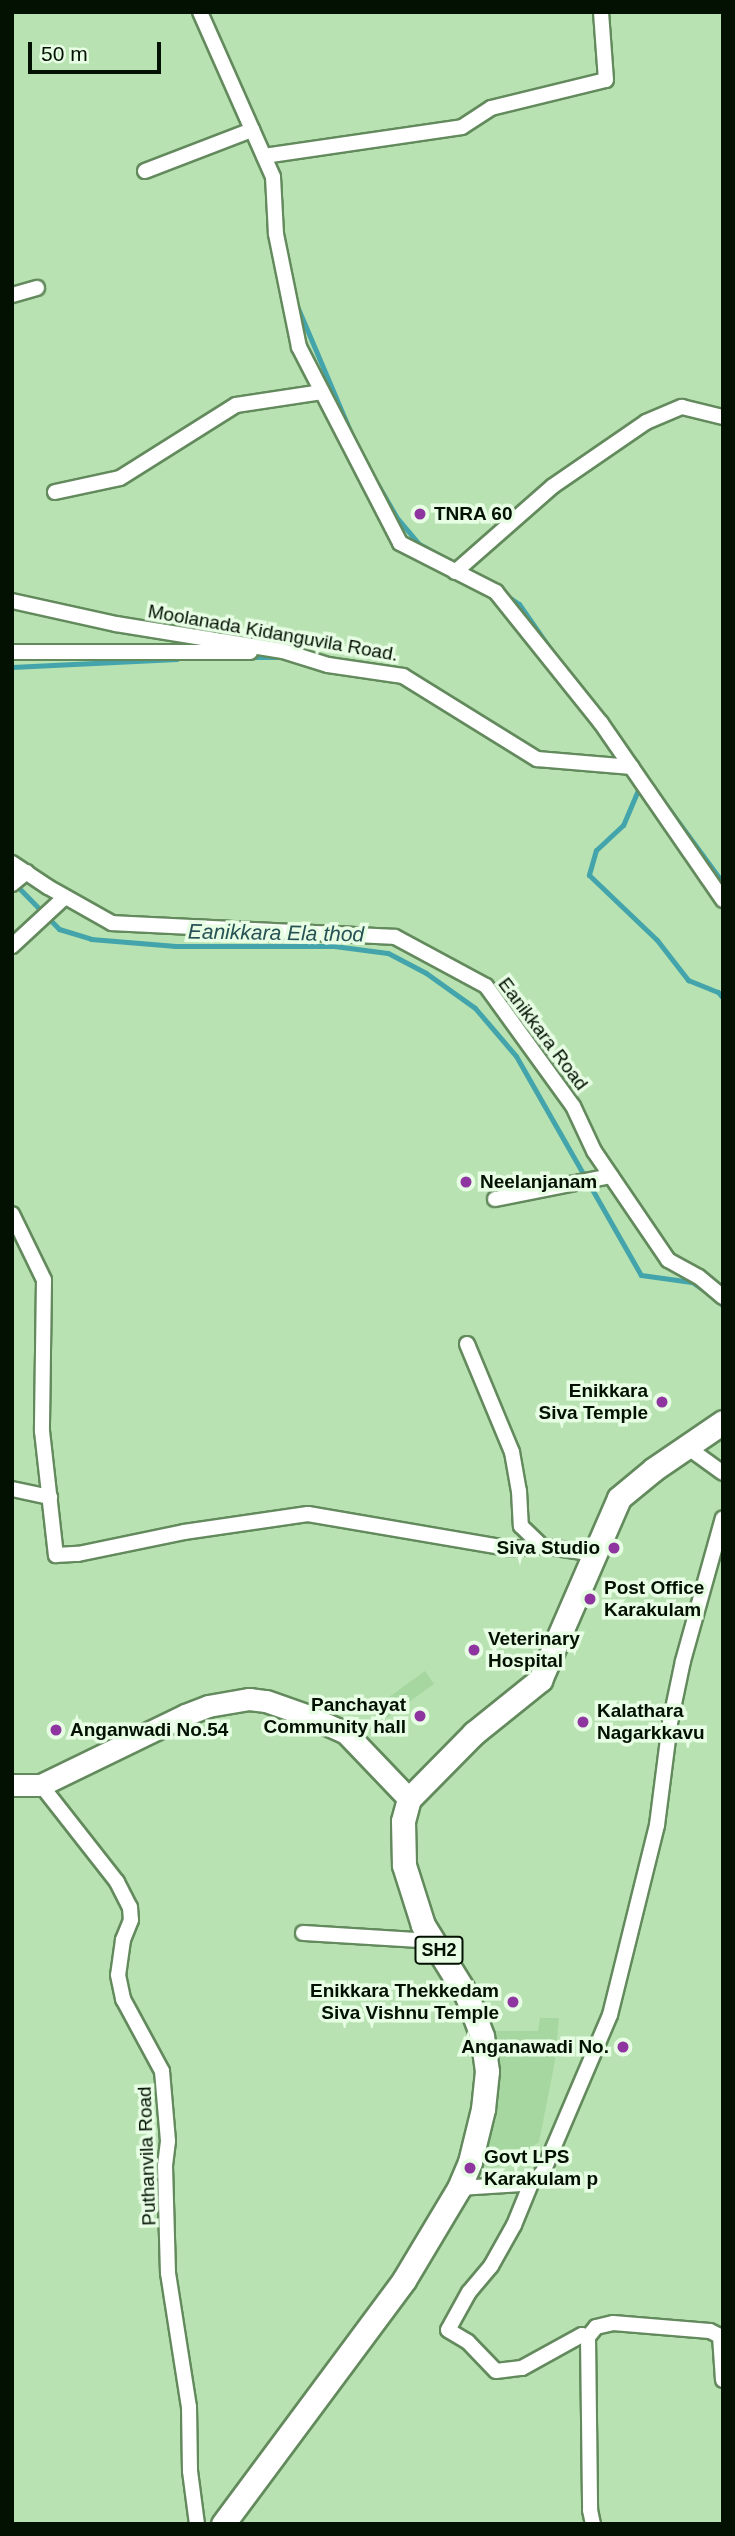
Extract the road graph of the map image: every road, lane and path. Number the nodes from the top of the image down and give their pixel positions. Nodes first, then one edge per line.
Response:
1 (200, 12) edge
2 (601, 12) edge
3 (253, 130) junction
4 (264, 156) junction
5 (145, 171) dead end
6 (37, 288) dead end
7 (12, 295) edge
8 (322, 392) junction
9 (723, 416) edge
10 (55, 492) dead end
11 (455, 572) junction
12 (12, 601) edge
13 (283, 651) junction
14 (12, 652) edge
15 (632, 768) junction
16 (12, 863) edge
17 (27, 872) junction
18 (12, 884) edge
19 (65, 897) junction
20 (723, 900) edge
21 (12, 946) edge
22 (611, 1176) junction
23 (495, 1199) dead end
24 (12, 1214) edge
25 (723, 1297) edge
26 (467, 1343) dead end
27 (723, 1422) edge
28 (687, 1447) junction
29 (723, 1473) edge
30 (12, 1489) edge
31 (50, 1497) junction
32 (723, 1518) edge
33 (542, 1546) junction
34 (594, 1554) junction
35 (12, 1785) edge
36 (41, 1785) junction
37 (409, 1799) junction
38 (303, 1933) dead end
39 (433, 1941) junction
40 (532, 2181) junction
41 (459, 2188) junction
42 (588, 2337) junction
43 (723, 2380) edge
44 (197, 2524) edge
45 (223, 2524) edge
46 (593, 2524) edge

1 - 3 street
2 - 4 street
3 - 4 street
3 - 5 street
4 - 8 street
6 - 7 street
8 - 10 street
8 - 11 street
9 - 11 street
11 - 15 street
12 - 13 street, Moolanada Kidanguvila Road.
13 - 14 street
13 - 15 street, Moolanada Kidanguvila Road.
15 - 20 street
16 - 17 street, Eanikkara Road
17 - 18 street
17 - 19 street, Eanikkara Road
19 - 21 street
19 - 22 street, Eanikkara Road
22 - 23 street
22 - 25 street, Eanikkara Road
24 - 31 street
26 - 33 street
27 - 28 main road
28 - 29 street
28 - 34 main road
30 - 31 street
31 - 33 street
32 - 40 street
33 - 34 street
34 - 37 main road
35 - 36 street
36 - 37 street
36 - 44 street, Puthanvila Road
37 - 39 main road, SH2
38 - 39 street
39 - 41 main road, SH2
40 - 41 street
40 - 42 street
41 - 45 main road, SH2
42 - 43 street
42 - 46 street

